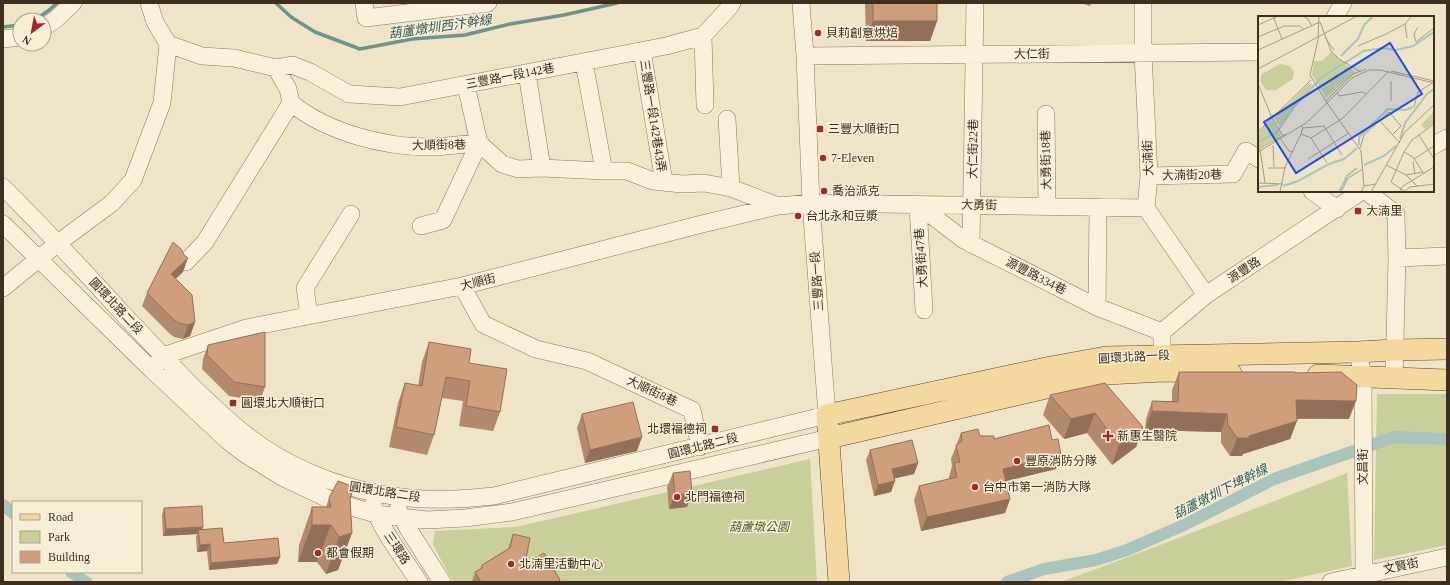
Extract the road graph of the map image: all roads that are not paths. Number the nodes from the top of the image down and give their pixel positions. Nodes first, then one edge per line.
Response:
1 (73, 3) edge
2 (149, 3) edge
3 (364, 3) edge
4 (487, 3) edge
5 (732, 3) edge
6 (801, 3) edge
7 (975, 3) edge
8 (1143, 3) edge
9 (1343, 3) edge
10 (418, 7) edge
11 (1336, 16) edge
12 (52, 22) edge
13 (703, 36) junction
14 (168, 44) junction
15 (642, 51) junction
16 (1258, 52) edge
17 (1143, 53) junction
18 (974, 55) junction
19 (805, 56) junction
20 (584, 62) junction
21 (276, 68) junction
22 (527, 73) junction
23 (466, 85) junction
24 (291, 103) junction
25 (705, 105) dead end
26 (1046, 114) dead end
27 (727, 119) dead end
28 (1447, 138) edge
29 (479, 143) junction
30 (1434, 145) edge
31 (1253, 155) edge
32 (542, 168) junction
33 (604, 171) junction
34 (1149, 176) junction
35 (664, 182) junction
36 (3, 187) edge
37 (731, 188) junction
38 (1313, 192) edge
39 (1361, 192) edge
40 (1367, 192) edge
41 (811, 204) junction
42 (918, 205) junction
43 (972, 205) junction
44 (778, 206) junction
45 (1047, 206) junction
46 (1098, 207) junction
47 (1146, 208) junction
48 (1337, 209) junction
49 (351, 214) dead end
50 (3, 224) edge
51 (420, 226) dead end
52 (58, 243) junction
53 (971, 244) junction
54 (1447, 256) edge
55 (1397, 258) junction
56 (39, 259) junction
57 (186, 262) edge
58 (462, 286) junction
59 (3, 288) edge
60 (1206, 295) junction
61 (1098, 307) junction
62 (924, 310) dead end
63 (309, 315) junction
64 (1162, 332) junction
65 (1447, 349) edge
66 (1394, 350) junction
67 (1358, 352) junction
68 (163, 356) junction
69 (1162, 363) junction
70 (152, 370) junction
71 (1247, 374) edge
72 (1301, 375) edge
73 (1363, 376) junction
74 (1394, 378) junction
75 (1447, 380) edge
76 (827, 415) junction
77 (829, 438) junction
78 (700, 447) junction
79 (369, 491) junction
80 (394, 496) junction
81 (376, 514) junction
82 (401, 516) junction
83 (1447, 557) edge
84 (1363, 578) edge
85 (419, 582) edge
86 (442, 582) edge
87 (839, 582) edge
88 (1331, 582) edge

1 - 12 street
2 - 14 street
3 - 10 street
4 - 10 street
5 - 13 street
6 - 19 street, 三豐路一段
7 - 18 street, 大仁街22巷
8 - 17 street, 大湳街
9 - 11 street
13 - 15 street, 三豐路一段142巷
13 - 25 street
14 - 21 street
14 - 52 street
15 - 20 street, 三豐路一段142巷
15 - 35 street, 三豐路一段142巷43弄
16 - 17 street, 大仁街
17 - 18 street, 大仁街
17 - 34 street, 大湳街
18 - 19 street, 大仁街
18 - 43 street, 大仁街22巷
19 - 41 street, 三豐路一段
20 - 22 street, 三豐路一段142巷
20 - 33 street
21 - 23 street, 三豐路一段142巷
21 - 24 street
22 - 23 street, 三豐路一段142巷
22 - 32 street
23 - 29 street
24 - 29 street, 大順街8巷
24 - 57 street
26 - 45 street, 大勇街18巷
27 - 37 street
28 - 30 street
29 - 32 street, 大順街8巷
29 - 51 street
31 - 34 street, 大湳街20巷
32 - 33 street, 大順街8巷
33 - 35 street, 大順街8巷
34 - 47 street, 大湳街
35 - 37 street, 大順街8巷
36 - 52 street, 圓環北路二段
37 - 44 street, 大順街8巷
38 - 48 street
39 - 48 street, 源豐路
40 - 55 street
41 - 42 street, 大勇街
41 - 44 street, 大順街
41 - 76 street, 三豐路一段
42 - 43 street, 大勇街
42 - 53 street, 源豐路334巷
42 - 62 street, 大勇街47巷
43 - 45 street, 大勇街
43 - 53 street, 大仁街22巷
44 - 58 street, 大順街
45 - 46 street, 大勇街
46 - 47 street, 大勇街
46 - 61 street
47 - 60 street
48 - 60 street, 源豐路
49 - 63 street
50 - 56 street, 圓環北路二段
52 - 56 street
52 - 68 street, 圓環北路二段
53 - 61 street, 源豐路334巷
54 - 55 street
55 - 66 street
56 - 59 street
56 - 70 street, 圓環北路二段
58 - 63 street, 大順街
58 - 78 street, 大順街8巷
60 - 64 street, 源豐路
61 - 64 street, 源豐路334巷
63 - 68 street, 大順街
64 - 69 street
65 - 66 main road, 圓環北路一段
66 - 67 main road, 圓環北路一段
66 - 74 street
67 - 69 main road, 圓環北路一段
67 - 73 street, 文昌街
68 - 70 street
68 - 79 street, 圓環北路二段
69 - 71 main road, 圓環北路一段
69 - 76 main road, 圓環北路一段
69 - 77 main road, 圓環北路一段
70 - 81 street, 圓環北路二段
72 - 73 main road
73 - 74 main road
73 - 84 street, 文昌街
74 - 75 main road
76 - 77 main road, 三豐路一段
76 - 78 street, 圓環北路二段
77 - 82 street, 圓環北路二段
77 - 87 main road, 三豐路一段
78 - 80 street, 圓環北路二段
79 - 80 street, 圓環北路二段
79 - 81 street, 三環路
80 - 82 street, 三環路
81 - 82 street, 圓環北路二段
81 - 85 street, 三環路
82 - 86 street, 三環路
83 - 84 street, 文賢街
84 - 88 street, 文賢街

